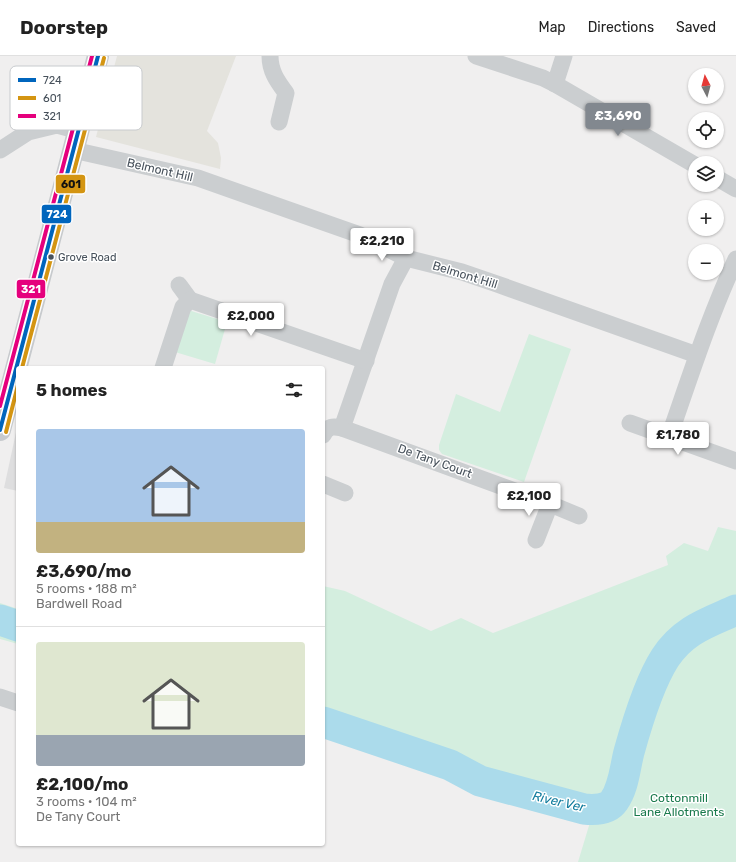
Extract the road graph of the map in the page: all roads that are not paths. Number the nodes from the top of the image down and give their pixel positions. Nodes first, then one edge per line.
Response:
1 (98, 56) edge
2 (270, 56) edge
3 (476, 56) edge
4 (564, 56) edge
5 (95, 66) edge
6 (555, 84) junction
7 (279, 122) dead end
8 (36, 130) edge
9 (63, 130) edge
10 (79, 130) edge
11 (76, 140) junction
12 (0, 150) edge
13 (688, 161) edge
14 (724, 182) edge
15 (736, 189) edge
16 (406, 258) junction
17 (736, 260) edge
18 (179, 284) dead end
19 (190, 300) junction
20 (697, 355) junction
21 (366, 361) junction
22 (17, 366) edge
23 (164, 366) edge
24 (16, 369) edge
25 (630, 423) dead end
26 (342, 428) junction
27 (0, 430) edge
28 (325, 431) edge
29 (669, 437) junction
30 (736, 461) edge
31 (325, 485) edge
32 (345, 493) dead end
33 (550, 504) junction
34 (579, 516) dead end
35 (536, 540) dead end
36 (0, 697) edge
37 (16, 702) edge

1 - 5 main road
2 - 7 street
3 - 6 street
4 - 6 street
6 - 13 street
8 - 12 street
9 - 11 street
10 - 11 main road
11 - 16 street, Belmont Hill
11 - 22 main road
14 - 15 street
16 - 20 street, Belmont Hill
16 - 21 street
17 - 20 street
18 - 19 street
19 - 21 street
19 - 23 street
20 - 29 street
21 - 26 street
24 - 27 main road
25 - 29 street
26 - 28 street
26 - 33 street, De Tany Court
29 - 30 street
31 - 32 street
33 - 34 street, De Tany Court
33 - 35 street
36 - 37 street

